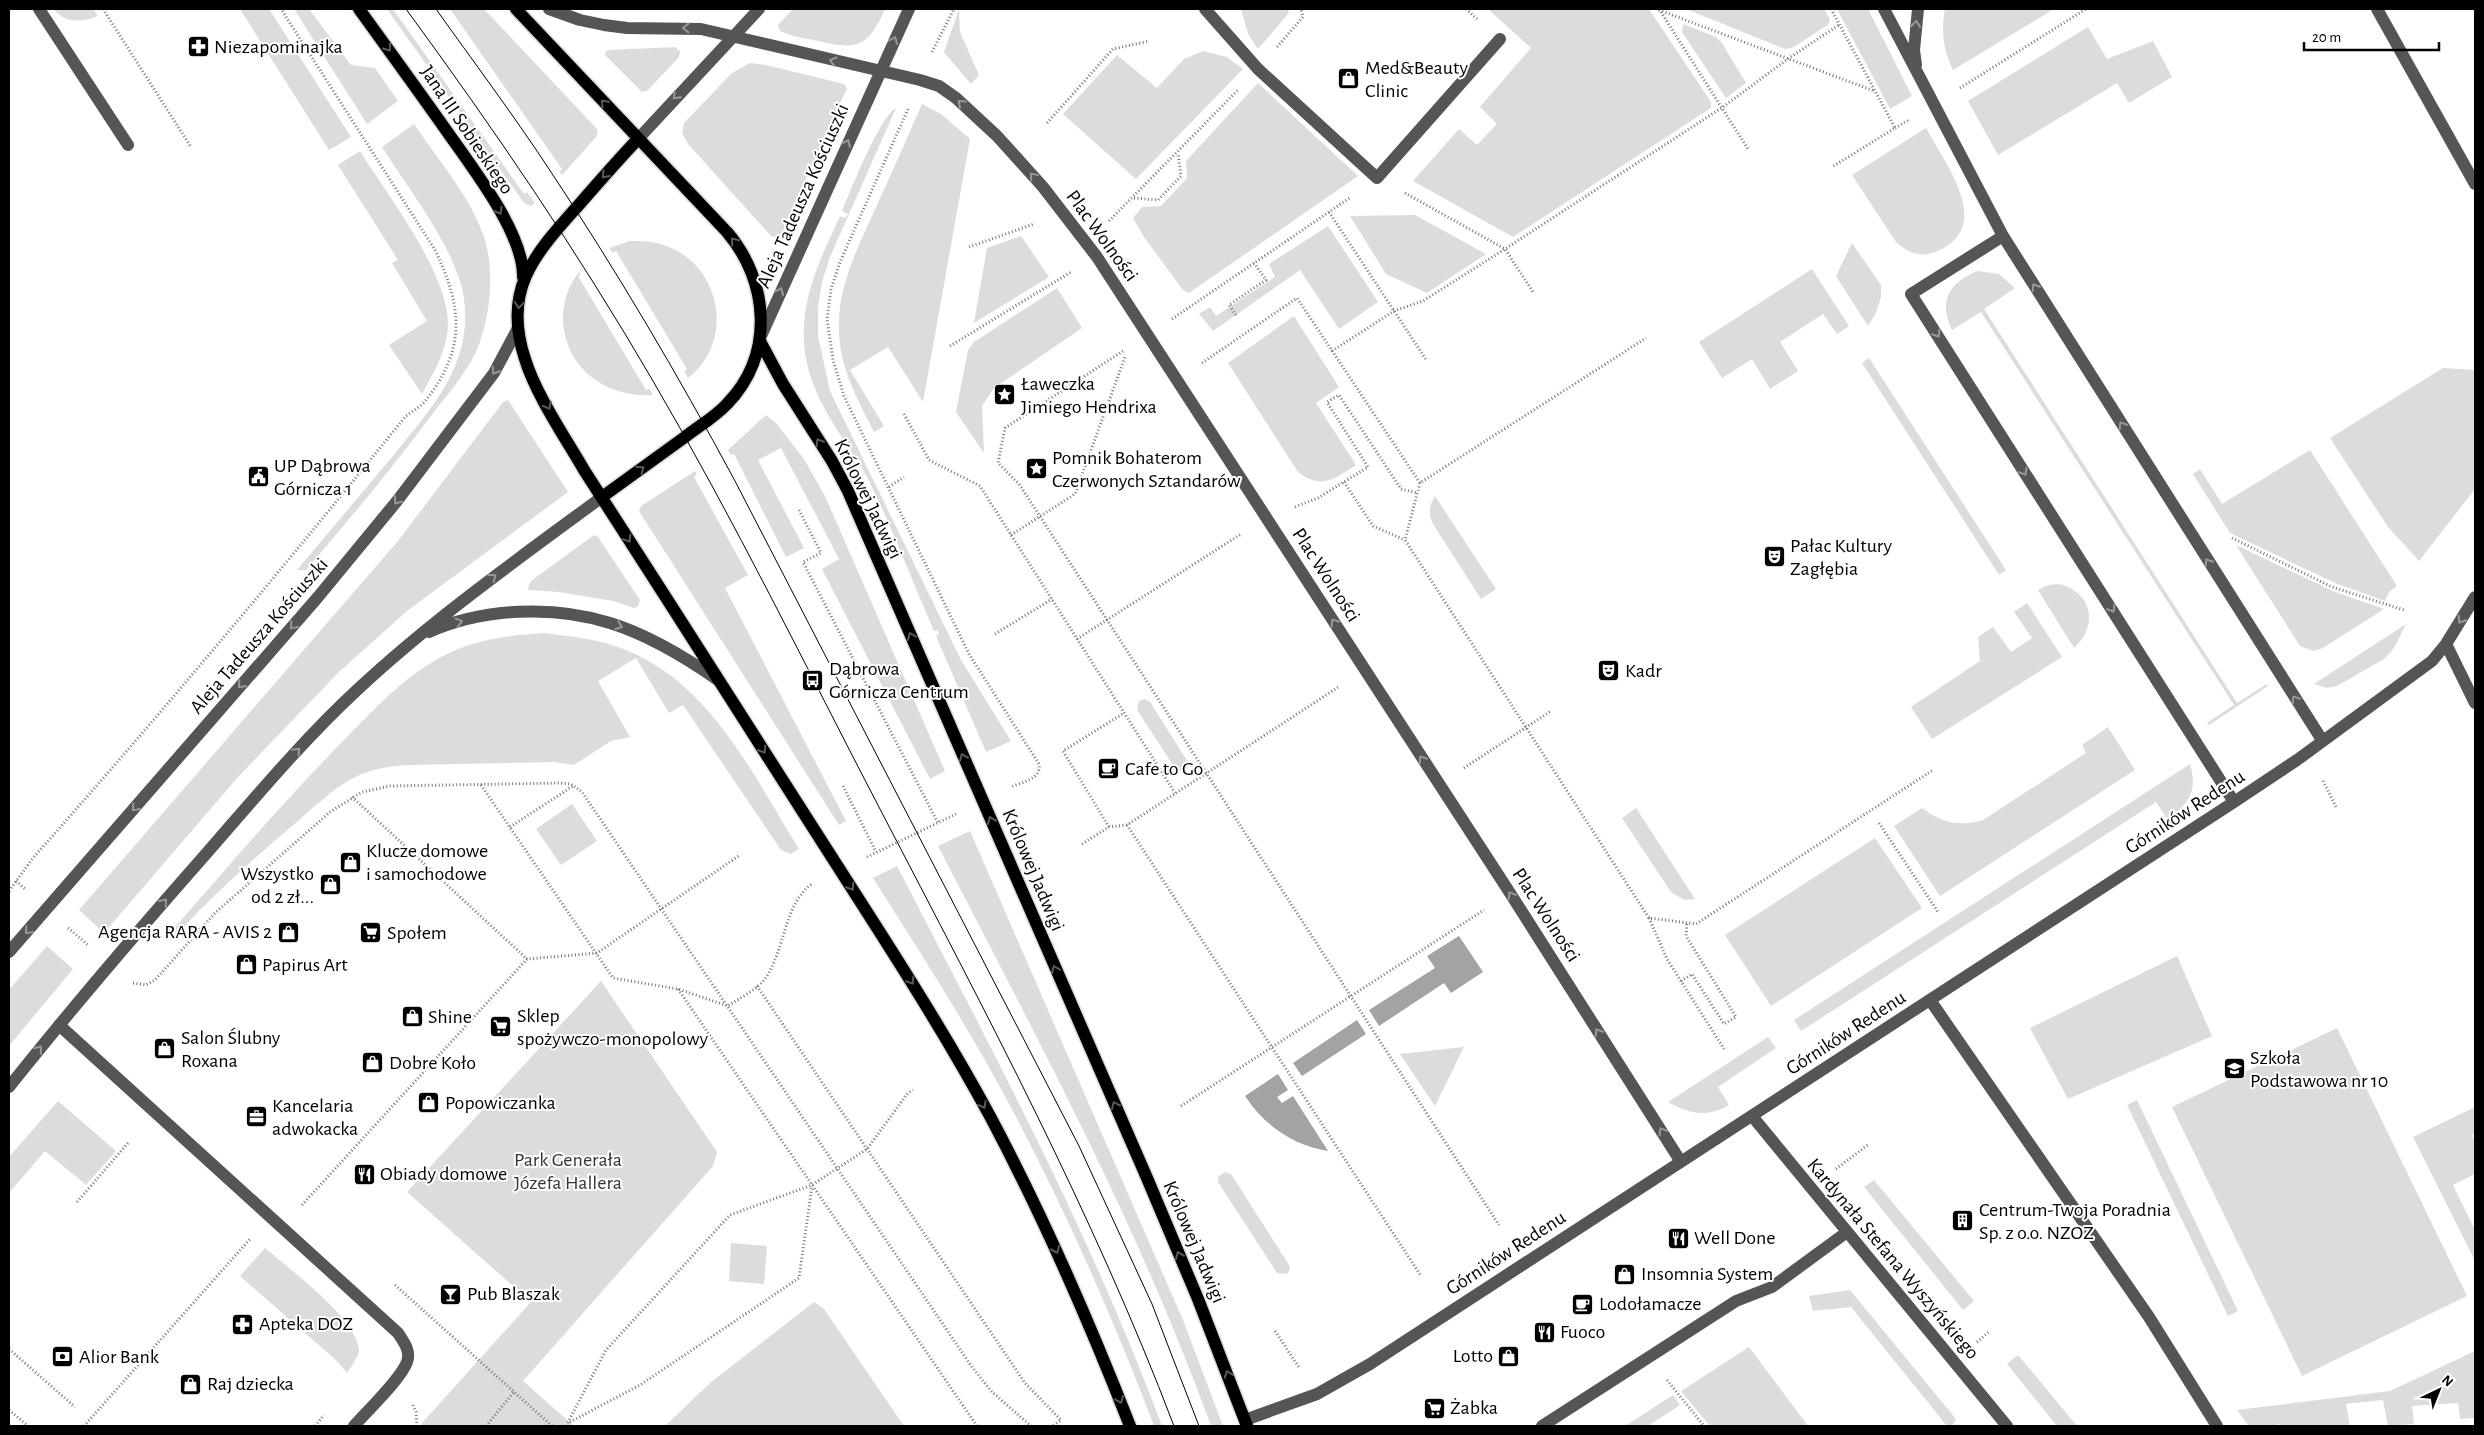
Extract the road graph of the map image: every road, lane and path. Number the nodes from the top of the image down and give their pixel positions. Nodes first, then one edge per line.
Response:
1 (40, 9) edge
2 (103, 9) edge
3 (281, 9) edge
4 (359, 9) edge
5 (516, 9) edge
6 (549, 9) edge
7 (759, 9) edge
8 (909, 9) edge
9 (954, 9) edge
10 (1205, 9) edge
11 (1659, 9) edge
12 (1831, 9) edge
13 (1884, 9) edge
14 (1918, 9) edge
15 (2086, 9) edge
16 (2377, 9) edge
17 (1840, 25) junction
18 (734, 36) junction
19 (938, 39) dead end
20 (1500, 39) dead end
21 (1149, 41) dead end
22 (1789, 58) junction
23 (880, 72) junction
24 (1918, 75) junction
25 (1874, 91) junction
26 (1956, 92) dead end
27 (910, 103) dead end
28 (1723, 107) junction
29 (1047, 123) dead end
30 (638, 139) junction
31 (128, 145) dead end
32 (191, 147) dead end
33 (1748, 149) dead end
34 (1178, 153) dead end
35 (1170, 161) dead end
36 (1832, 167) dead end
37 (1377, 178) junction
38 (2475, 184) edge
39 (1134, 198) junction
40 (1329, 212) junction
41 (1064, 213) junction
42 (2003, 236) junction
43 (1087, 243) junction
44 (969, 247) dead end
45 (1505, 249) junction
46 (1097, 257) junction
47 (1254, 263) junction
48 (523, 281) junction
49 (1533, 292) dead end
50 (1189, 307) dead end
51 (1394, 311) junction
52 (1236, 315) dead end
53 (518, 328) junction
54 (760, 338) junction
55 (1646, 338) dead end
56 (950, 346) dead end
57 (1219, 351) dead end
58 (1332, 351) junction
59 (1427, 361) dead end
60 (904, 414) dead end
61 (904, 477) dead end
62 (1344, 482) junction
63 (1420, 483) junction
64 (889, 487) junction
65 (1417, 493) junction
66 (602, 498) junction
67 (800, 510) dead end
68 (1040, 517) junction
69 (1266, 518) junction
70 (1012, 534) junction
71 (2230, 538) dead end
72 (1404, 540) junction
73 (2475, 597) edge
74 (1052, 599) junction
75 (2404, 610) dead end
76 (1107, 620) junction
77 (994, 634) dead end
78 (1077, 639) junction
79 (413, 640) junction
80 (2446, 644) junction
81 (1365, 669) junction
82 (718, 680) junction
83 (2475, 703) edge
84 (1551, 711) dead end
85 (1124, 713) junction
86 (1525, 728) junction
87 (2322, 740) junction
88 (1477, 759) dead end
89 (1934, 770) dead end
90 (1206, 773) junction
91 (2323, 781) dead end
92 (480, 784) junction
93 (573, 786) junction
94 (843, 786) dead end
95 (1003, 790) dead end
96 (1175, 793) junction
97 (352, 797) junction
98 (2234, 802) junction
99 (2337, 809) dead end
100 (962, 811) dead end
101 (938, 823) junction
102 (1880, 823) dead end
103 (1127, 824) junction
104 (1110, 826) junction
105 (510, 827) junction
106 (1082, 844) dead end
107 (876, 852) junction
108 (740, 856) dead end
109 (862, 859) dead end
110 (819, 879) dead end
111 (9, 891) edge
112 (1491, 906) dead end
113 (662, 909) junction
114 (1938, 912) dead end
115 (1649, 918) junction
116 (1687, 923) junction
117 (66, 926) dead end
118 (91, 948) dead end
119 (9, 952) edge
120 (596, 953) junction
121 (527, 959) junction
122 (127, 981) dead end
123 (1680, 981) junction
124 (757, 986) junction
125 (678, 989) junction
126 (1351, 996) junction
127 (1930, 1000) junction
128 (728, 1006) junction
129 (59, 1025) junction
130 (1272, 1048) junction
131 (1724, 1049) dead end
132 (9, 1087) edge
133 (913, 1090) dead end
134 (1181, 1106) dead end
135 (1752, 1116) junction
136 (128, 1143) dead end
137 (1869, 1144) dead end
138 (867, 1149) junction
139 (1681, 1162) junction
140 (838, 1168) junction
141 (812, 1186) junction
142 (1811, 1188) junction
143 (77, 1202) dead end
144 (303, 1204) junction
145 (310, 1210) dead end
146 (270, 1216) junction
147 (1499, 1225) dead end
148 (282, 1228) junction
149 (1847, 1232) junction
150 (1421, 1276) dead end
151 (389, 1280) dead end
152 (1275, 1331) dead end
153 (9, 1349) edge
154 (1649, 1358) junction
155 (1294, 1360) dead end
156 (514, 1392) junction
157 (75, 1407) dead end
158 (9, 1410) edge
159 (570, 1422) junction
160 (1246, 1423) edge
161 (28, 1426) edge
162 (84, 1426) edge
163 (354, 1426) edge
164 (486, 1426) edge
165 (552, 1426) edge
166 (566, 1426) edge
167 (976, 1426) edge
168 (1031, 1426) edge
169 (1052, 1426) edge
170 (1130, 1426) edge
171 (1542, 1426) edge
172 (1704, 1426) edge
173 (2006, 1426) edge
174 (2217, 1426) edge

1 - 31 street
2 - 32 path
3 - 111 path
4 -> 48 main road, Jana III Sobieskiego
30 -> 5 main road
18 -> 6 street
7 - 18 street
23 -> 8 street, Aleja Tadeusza Kościuszki
9 - 19 path
10 - 37 street
11 - 22 path
11 - 28 path
12 - 17 path
13 - 24 street
24 -> 14 street
15 - 26 path
16 - 38 street
17 - 22 path
17 - 25 path
23 -> 18 street
18 -> 30 street
20 - 37 street
21 - 29 path
22 - 25 path
22 - 28 path
41 -> 23 street, Plac Wolności
54 -> 23 street, Aleja Tadeusza Kościuszki
24 - 42 street
25 - 36 path
27 - 64 path
28 - 33 path
28 - 45 path
30 -> 48 main road
54 -> 30 main road
34 - 39 path
35 - 39 path
37 - 40 path
37 - 45 path
39 - 43 path
40 - 47 path
40 - 51 path
41 - 43 street, Plac Wolności
41 - 44 path
87 -> 42 street
42 -> 98 street
43 - 46 street, Plac Wolności
45 - 49 path
45 - 51 path
46 - 56 path
46 - 69 street, Plac Wolności
47 - 50 path
47 - 52 path
48 -> 53 main road
51 - 58 path
51 - 59 path
53 -> 66 main road
53 -> 119 street, Aleja Tadeusza Kościuszki
66 -> 54 main road
160 -> 54 main road, Królowej Jadwigi
55 - 63 path
57 - 58 path
58 - 63 path
60 - 70 path
61 - 64 path
62 - 65 path
62 - 69 path
62 - 72 path
63 - 65 path
64 - 95 path
65 - 72 path
79 -> 66 street
66 -> 82 main road
67 - 101 path
68 - 68 path
68 - 70 path
68 - 76 path
69 - 76 path
81 -> 69 street, Plac Wolności
70 - 74 path
71 - 75 path
72 - 86 path
73 -> 80 street, Górników Redenu
74 - 77 path
74 - 78 path
76 - 78 path
76 - 90 path
78 - 85 path
79 -> 82 street
129 -> 79 street
80 - 83 street
80 - 87 street, Górników Redenu
81 - 90 path
139 -> 81 street, Plac Wolności
82 -> 170 main road
84 - 86 path
85 - 96 path
85 - 104 path
86 - 88 path
86 - 115 path
87 - 98 street, Górników Redenu
89 - 116 path
90 - 96 path
90 - 126 path
91 - 99 path
92 - 93 path
92 - 97 path
92 - 105 path
93 - 105 path
93 - 113 path
94 - 107 path
96 - 103 path
97 - 121 path
97 - 122 path
98 - 127 street, Górników Redenu
100 - 101 path
101 - 107 path
102 - 114 path
103 - 104 path
103 - 130 path
104 - 106 path
105 - 120 path
107 - 109 path
108 - 113 path
110 - 124 path
112 - 126 path
113 - 120 path
113 - 128 path
115 - 116 path
115 - 123 path
116 - 123 path
117 - 118 path
120 - 121 path
120 - 125 path
121 - 144 path
123 - 131 path
124 - 128 path
124 - 138 path
125 - 128 path
125 - 141 path
126 - 130 path
126 - 147 path
127 - 135 street, Górników Redenu
127 - 174 street
128 - 140 path
132 -> 129 street
129 - 146 street
130 - 134 path
130 - 150 path
133 - 138 path
135 - 139 street, Górników Redenu
135 - 142 street, Kardynała Stefana Wyszyńskiego
136 - 143 path
137 - 142 path
138 - 140 path
138 - 169 path
139 - 160 street, Górników Redenu
140 - 141 path
140 - 168 path
141 - 159 path
141 - 159 path
141 - 167 path
142 - 149 street, Kardynała Stefana Wyszyńskiego
144 - 145 path
144 - 148 path
146 - 148 street
146 - 162 path
148 - 163 street
149 - 154 street
149 - 173 street, Kardynała Stefana Wyszyńskiego
151 - 156 path
152 - 155 path
153 - 157 path
154 - 171 street
154 - 172 path
156 - 164 path
156 - 165 path
158 - 161 path
159 - 166 path

